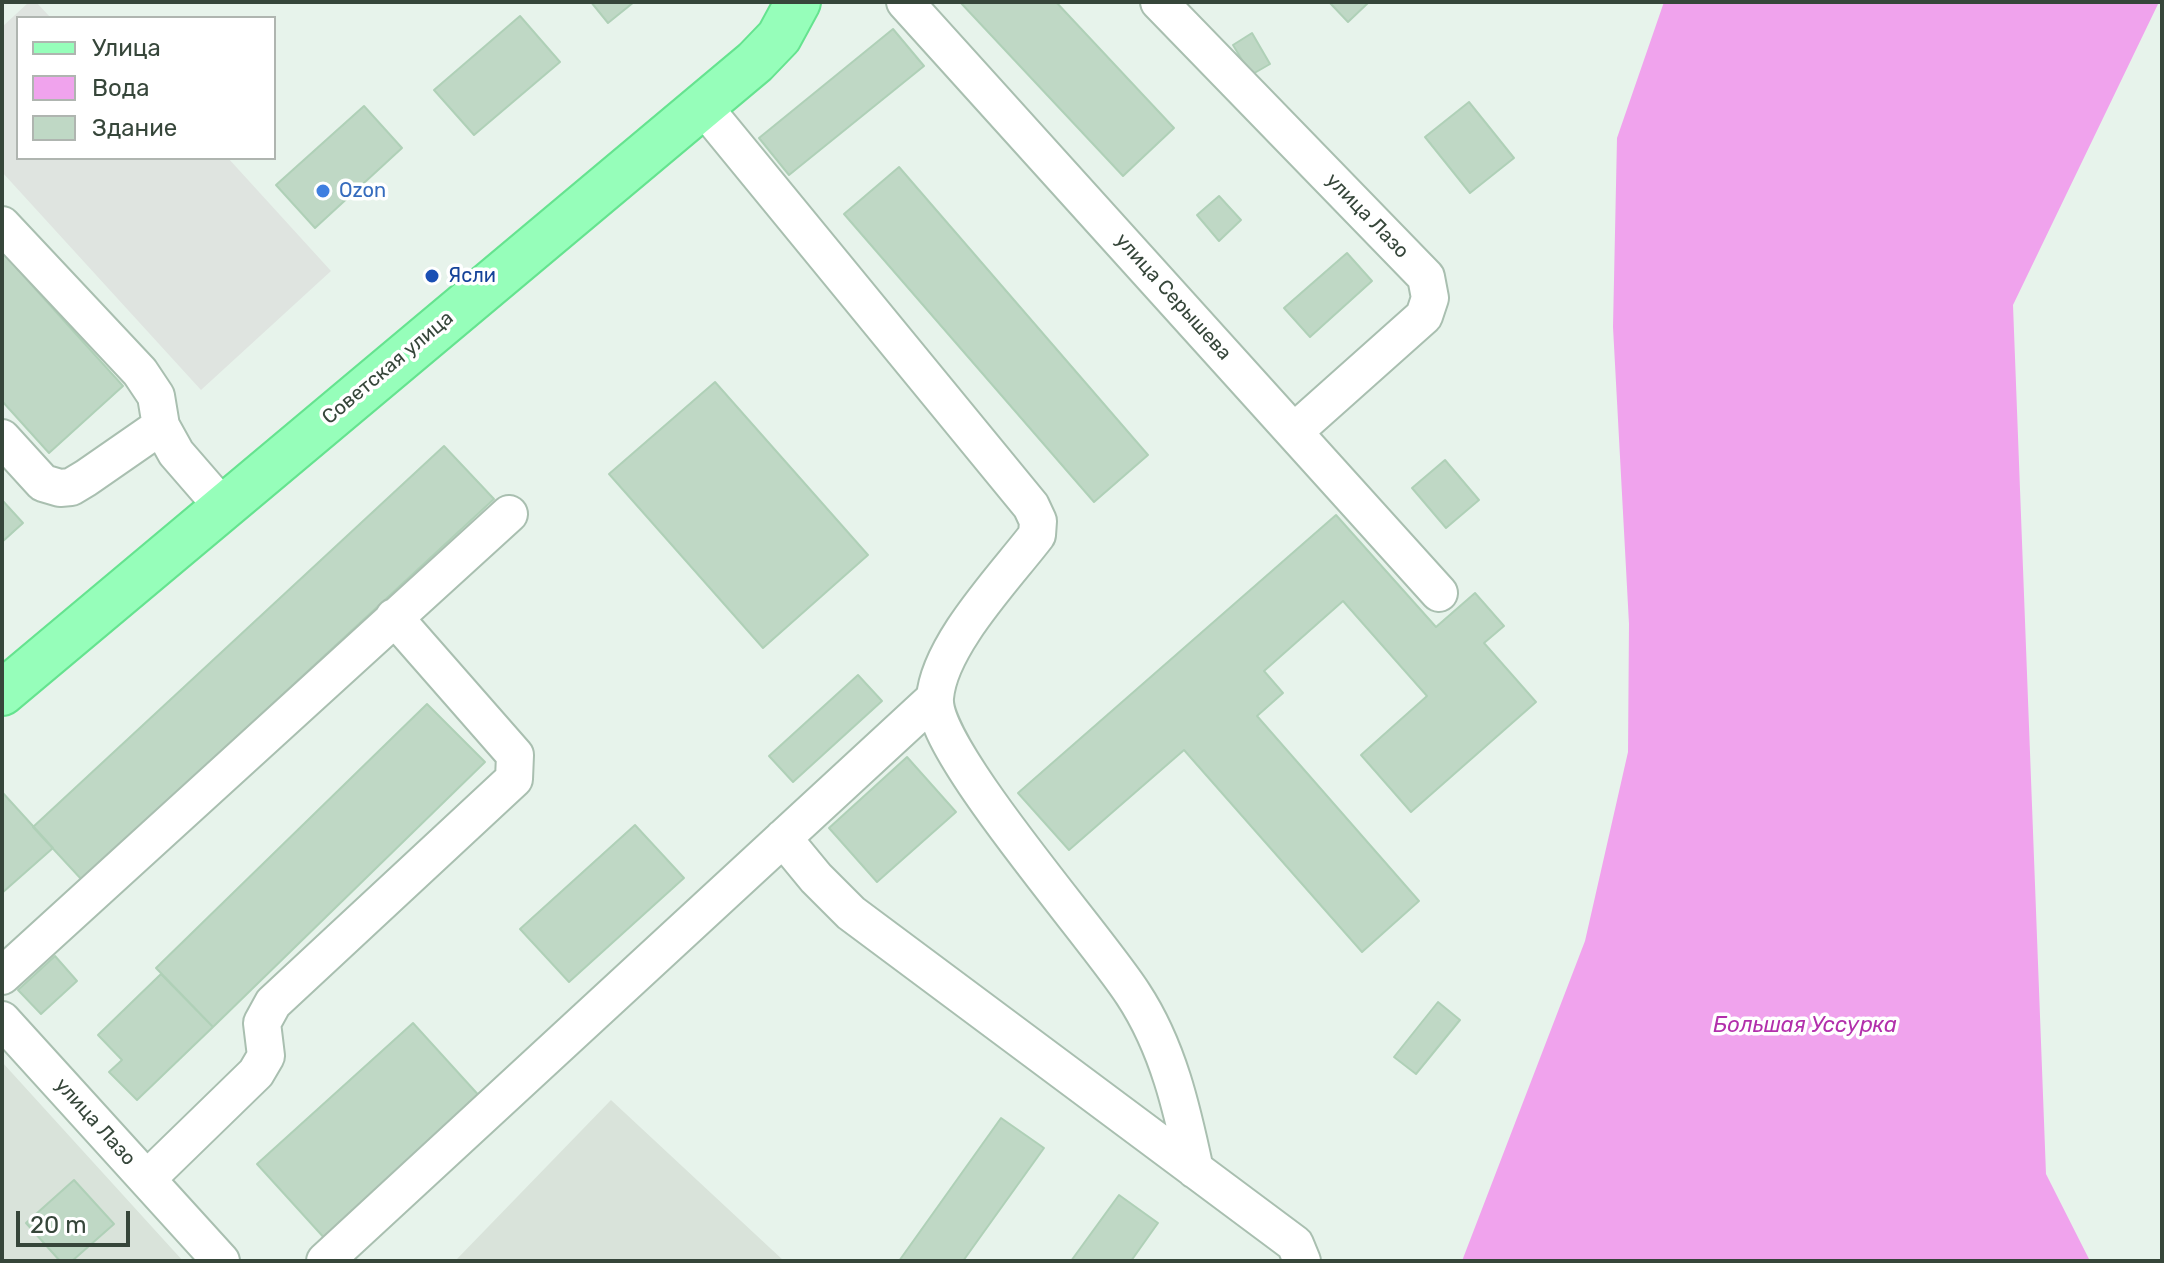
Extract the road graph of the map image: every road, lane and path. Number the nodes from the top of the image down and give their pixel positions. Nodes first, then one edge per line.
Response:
1 (798, 2) edge
2 (905, 2) edge
3 (1159, 2) edge
4 (702, 105) junction
5 (2, 225) edge
6 (161, 426) junction
7 (1295, 431) junction
8 (2, 438) edge
9 (222, 506) junction
10 (509, 514) dead end
11 (1439, 593) dead end
12 (394, 617) junction
13 (2, 693) edge
14 (935, 698) junction
15 (783, 838) junction
16 (2, 976) edge
17 (2, 1020) edge
18 (1195, 1170) junction
19 (147, 1179) junction
20 (221, 1261) edge
21 (325, 1261) edge
22 (1302, 1261) edge

1 - 4 main road, Советская улица
2 - 7 street, улица Серышева
3 - 7 street, улица Лазо
4 - 9 main road, Советская улица
4 - 14 street
5 - 6 street
6 - 8 street
6 - 9 street
7 - 11 street, улица Серышева
9 - 13 main road, Советская улица
10 - 12 street
12 - 16 street
12 - 19 street
14 - 15 street
14 - 18 street
15 - 18 street
15 - 21 street
17 - 19 street, улица Лазо
18 - 22 street
19 - 20 street, улица Лазо

